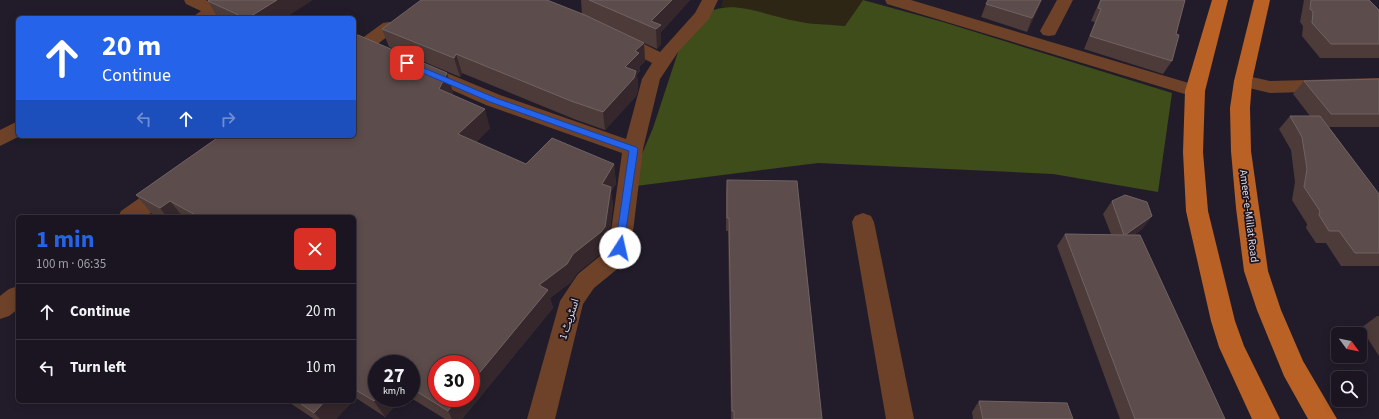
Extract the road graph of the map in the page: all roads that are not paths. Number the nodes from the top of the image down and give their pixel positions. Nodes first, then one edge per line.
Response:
1 (192, 0) edge
2 (234, 0) edge
3 (710, 0) edge
4 (893, 0) edge
5 (1065, 0) edge
6 (1220, 0) edge
7 (1262, 0) edge
8 (942, 7) edge
9 (207, 14) edge
10 (389, 27) edge
11 (602, 31) edge
12 (1049, 32) dead end
13 (359, 49) edge
14 (386, 54) edge
15 (663, 60) junction
16 (407, 63) edge
17 (1243, 81) junction
18 (1379, 84) edge
19 (1195, 91) junction
20 (16, 129) edge
21 (0, 139) edge
22 (633, 149) junction
23 (185, 178) edge
24 (132, 215) edge
25 (863, 222) dead end
26 (16, 297) edge
27 (0, 309) edge
28 (541, 419) edge
29 (900, 419) edge
30 (1266, 419) edge
31 (1323, 419) edge

1 - 9 street
2 - 9 street
3 - 15 street, اسٹریٹ 1
4 - 8 street
5 - 12 street
6 - 19 main road
7 - 17 main road, Ameer-e-Millat Road
8 - 19 street
10 - 13 street
11 - 15 street
13 - 14 street
15 - 22 street, اسٹریٹ 1
16 - 22 street
17 - 18 street
17 - 31 main road, Ameer-e-Millat Road
19 - 30 main road
20 - 21 street
22 - 28 street, اسٹریٹ 1
23 - 24 street
25 - 29 street
26 - 27 street

